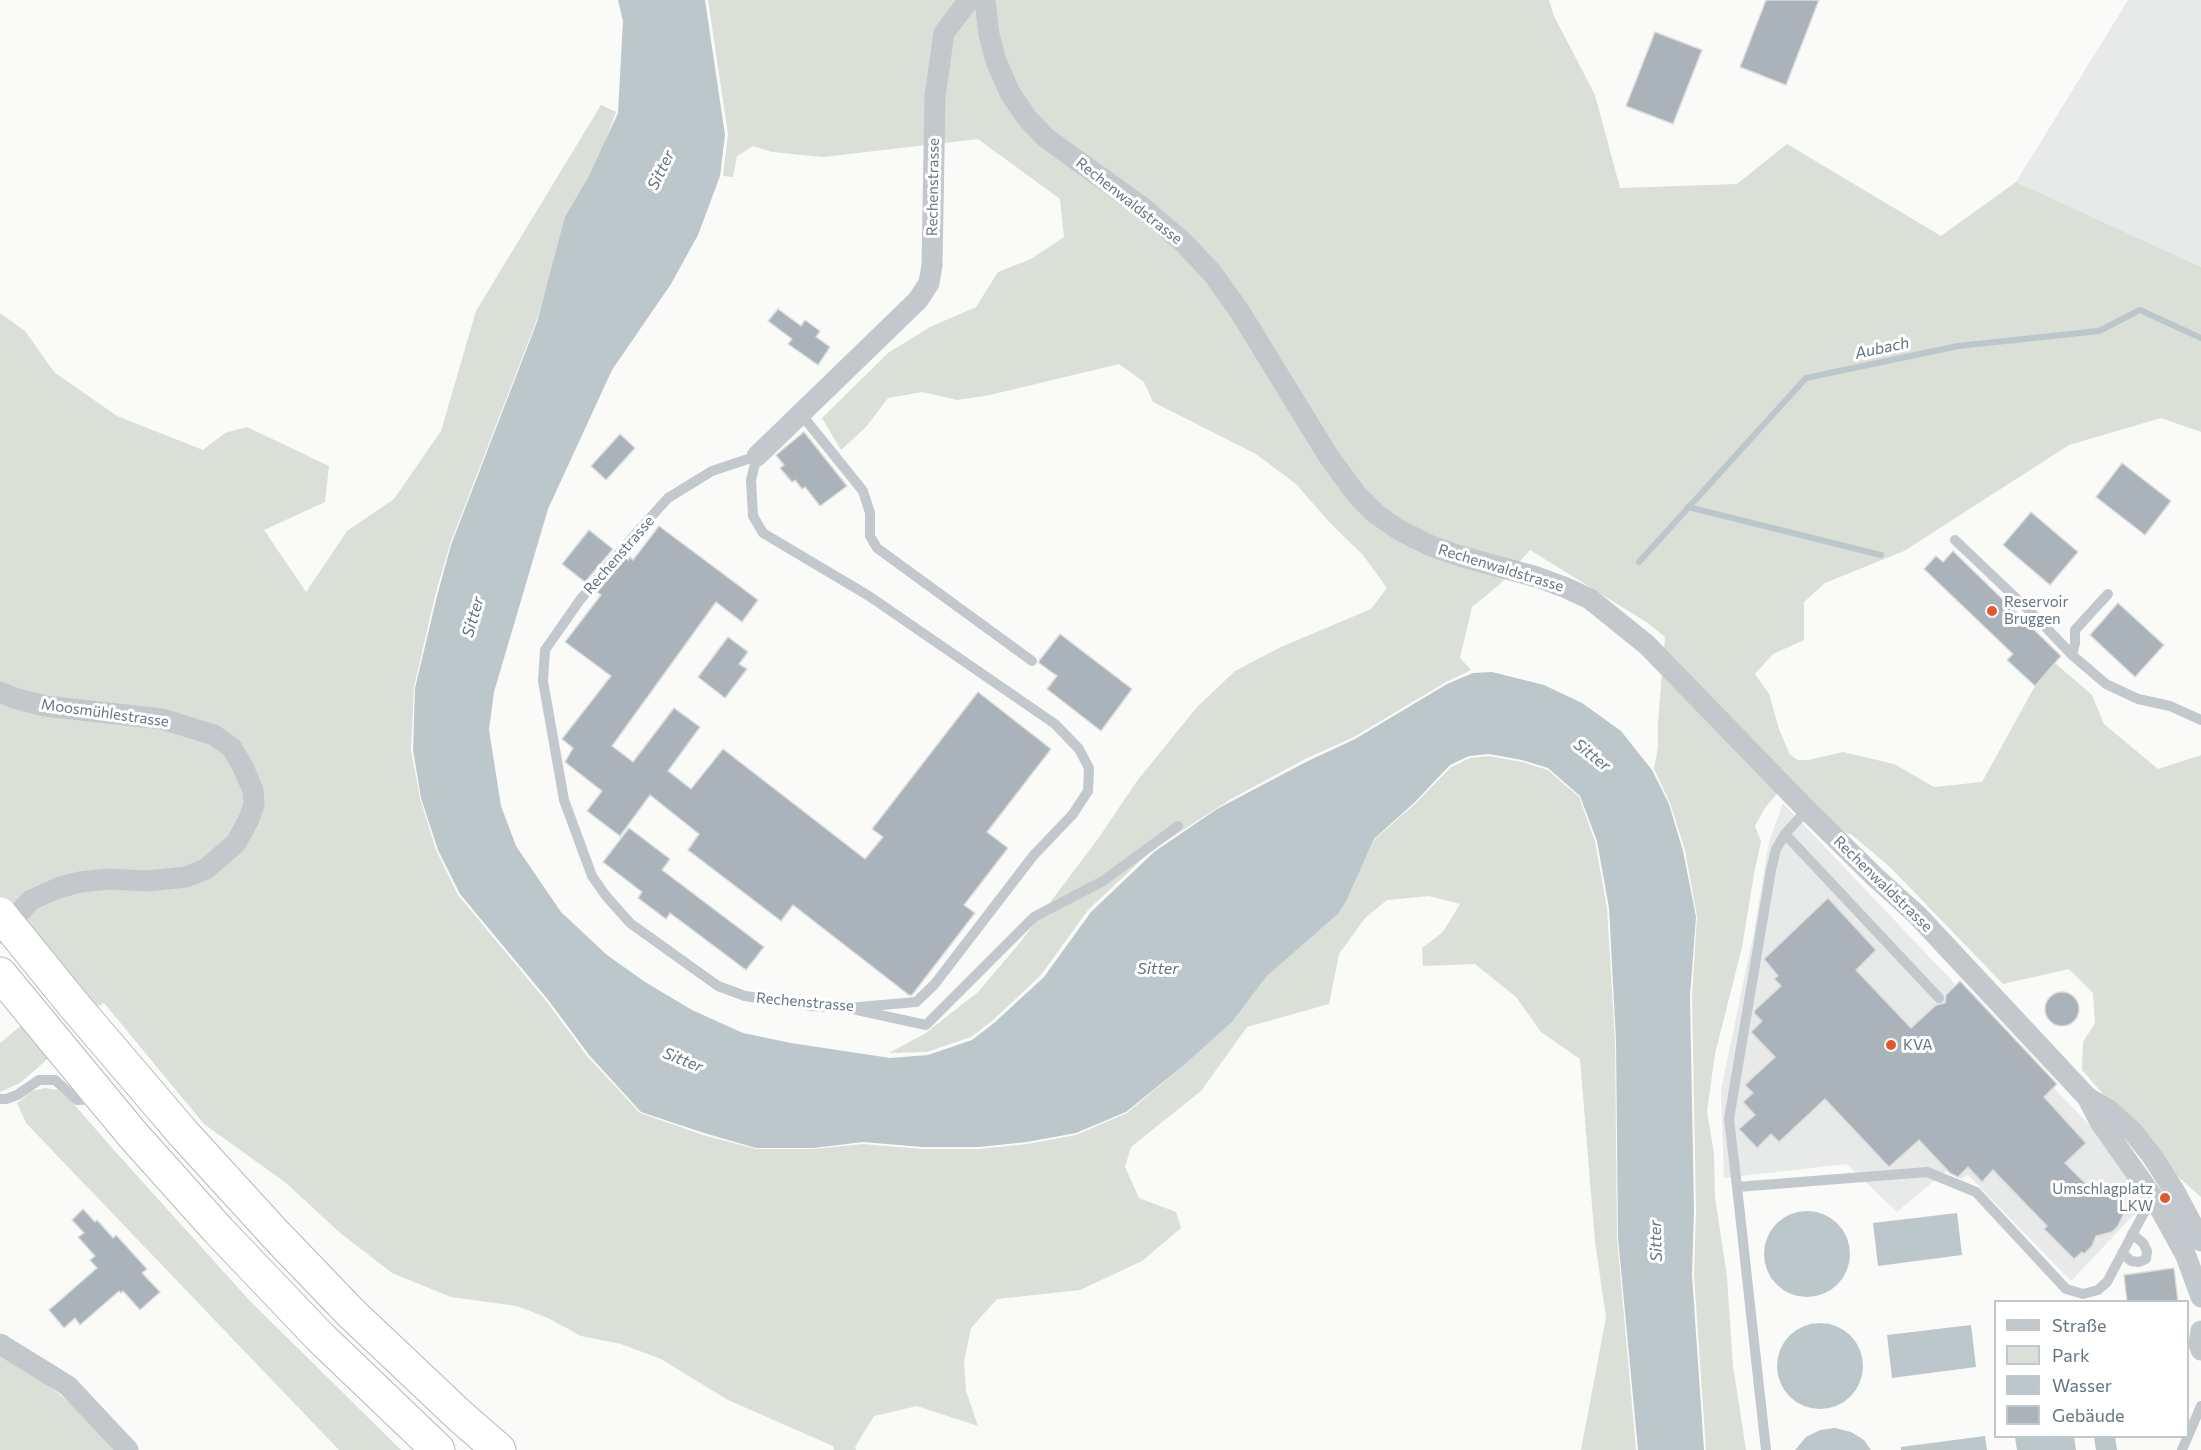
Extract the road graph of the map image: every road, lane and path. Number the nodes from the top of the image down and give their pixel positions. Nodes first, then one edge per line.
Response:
1 (969, 0) edge
2 (985, 0) edge
3 (801, 414) junction
4 (757, 456) junction
5 (1955, 540) dead end
6 (2108, 594) dead end
7 (2075, 630) junction
8 (2056, 638) junction
9 (2072, 655) junction
10 (1032, 661) dead end
11 (0, 692) edge
12 (2201, 720) edge
13 (1807, 810) junction
14 (1178, 825) dead end
15 (1785, 834) junction
16 (0, 914) edge
17 (0, 933) edge
18 (0, 974) edge
19 (1939, 998) dead end
20 (848, 1008) junction
21 (2087, 1097) junction
22 (0, 1099) edge
23 (103, 1099) junction
24 (1737, 1187) junction
25 (2175, 1192) junction
26 (2157, 1203) junction
27 (2132, 1234) junction
28 (2201, 1241) edge
29 (2122, 1253) junction
30 (2201, 1297) edge
31 (2201, 1331) edge
32 (0, 1344) edge
33 (2201, 1350) edge
34 (2201, 1406) edge
35 (2189, 1437) edge
36 (128, 1450) edge
37 (438, 1450) edge
38 (499, 1450) edge
39 (1766, 1450) edge

1 - 3 street, Rechenstrasse
2 - 13 street, Rechenwaldstrasse
3 - 4 street, Rechenstrasse
3 - 10 lane
4 - 20 lane, Rechenstrasse
4 - 20 lane, Rechenstrasse
5 - 8 lane
6 - 7 lane
7 - 8 lane
7 - 9 lane
8 - 9 lane
9 - 12 lane
11 - 17 street, Moosmühlestrasse
13 - 15 lane
13 - 21 street, Rechenwaldstrasse
14 - 20 lane
15 - 19 lane
15 - 24 lane
16 - 38 highway, bridge
18 - 23 highway
21 - 25 street, Rechenwaldstrasse
21 - 26 street, Rechenwaldstrasse
22 - 23 lane
23 - 37 highway
24 - 29 lane
24 - 39 lane
25 - 26 lane
25 - 28 street, Rechenwaldstrasse
26 - 27 lane
26 - 30 street, Rechenwaldstrasse
27 - 29 lane
27 - 29 lane
31 - 33 street
32 - 36 street
34 - 35 lane

